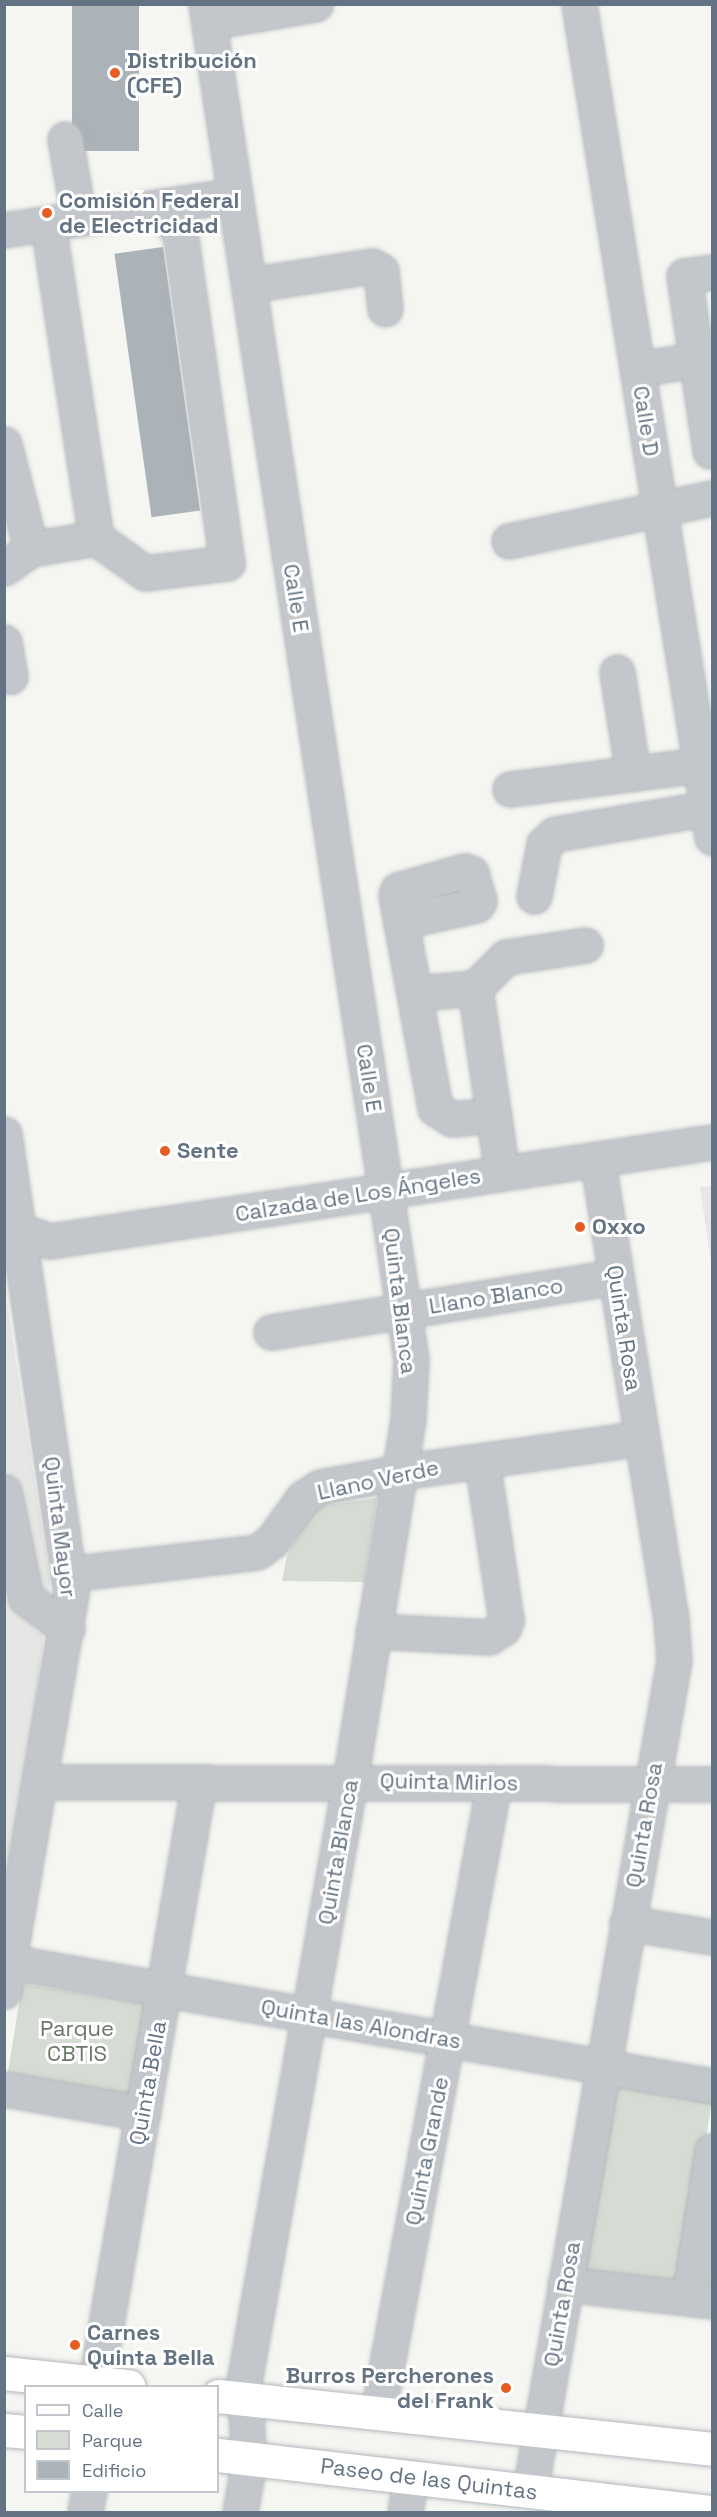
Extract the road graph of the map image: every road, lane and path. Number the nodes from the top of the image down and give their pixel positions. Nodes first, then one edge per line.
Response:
1 (315, 4) edge
2 (579, 4) edge
3 (260, 9) edge
4 (208, 13) edge
5 (65, 139) dead end
6 (235, 195) junction
7 (154, 207) junction
8 (63, 221) junction
9 (4, 230) edge
10 (712, 272) edge
11 (249, 285) junction
12 (386, 309) dead end
13 (696, 360) junction
14 (638, 369) junction
15 (4, 444) edge
16 (712, 450) edge
17 (712, 498) edge
18 (660, 509) junction
19 (96, 538) junction
20 (508, 541) dead end
21 (31, 549) junction
22 (4, 568) edge
23 (4, 642) edge
24 (617, 672) dead end
25 (10, 676) dead end
26 (701, 765) junction
27 (633, 774) junction
28 (510, 789) dead end
29 (710, 823) edge
30 (534, 896) dead end
31 (402, 921) dead end
32 (585, 945) dead end
33 (475, 988) junction
34 (414, 993) junction
35 (494, 1115) junction
36 (4, 1134) edge
37 (712, 1142) edge
38 (597, 1159) junction
39 (502, 1173) junction
40 (386, 1191) junction
41 (13, 1245) edge
42 (615, 1277) junction
43 (403, 1311) junction
44 (17, 1318) edge
45 (271, 1332) dead end
46 (642, 1438) junction
47 (482, 1461) junction
48 (400, 1472) junction
49 (4, 1492) edge
50 (68, 1574) junction
51 (67, 1628) junction
52 (374, 1631) junction
53 (350, 1781) junction
54 (41, 1782) junction
55 (199, 1782) junction
56 (494, 1783) junction
57 (651, 1783) junction
58 (712, 1784) edge
59 (627, 1923) junction
60 (712, 1937) edge
61 (7, 1976) edge
62 (164, 1989) junction
63 (310, 2015) junction
64 (448, 2039) junction
65 (603, 2067) junction
66 (712, 2086) edge
67 (4, 2089) edge
68 (143, 2113) junction
69 (712, 2151) edge
70 (565, 2284) junction
71 (701, 2300) edge
72 (4, 2373) edge
73 (96, 2383) junction
74 (117, 2385) edge
75 (231, 2398) edge
76 (378, 2413) junction
77 (4, 2430) edge
78 (540, 2431) junction
79 (24, 2432) edge
80 (712, 2449) edge
81 (233, 2456) edge
82 (411, 2477) junction
83 (530, 2491) junction
84 (89, 2493) edge
85 (566, 2504) edge
86 (85, 2512) edge
87 (240, 2512) edge
88 (405, 2512) edge
89 (712, 2512) edge

1 - 3 street
2 - 14 street, Calle D
3 - 4 street
4 - 6 street, Calle E
5 - 8 street
6 - 7 street
6 - 11 street, Calle E
7 - 8 street
7 - 19 street
8 - 9 street
8 - 19 street
10 - 13 street
11 - 12 street
11 - 40 street, Calle E
13 - 14 street
13 - 16 street
14 - 18 street, Calle D
15 - 21 street
17 - 18 street
18 - 20 street
18 - 26 street, Calle D
19 - 21 street
21 - 22 street
23 - 25 street
24 - 27 street
26 - 27 street
26 - 29 street, Calle D
27 - 28 street
29 - 30 street
31 - 34 street
32 - 33 street
33 - 34 street
33 - 35 street
34 - 35 street
35 - 39 street
36 - 41 street, Quinta Mayor
37 - 38 street, Calzada de Los Ángeles
38 - 39 street, Calzada de Los Ángeles
38 - 42 street, Quinta Rosa
39 - 40 street, Calzada de Los Ángeles
40 - 41 street, Calzada de Los Ángeles
40 - 43 street, Quinta Blanca
41 - 44 street, Quinta Mayor
42 - 43 street, Llano Blanco
42 - 46 street, Quinta Rosa
43 - 45 street, Llano Blanco
43 - 48 street, Quinta Blanca
44 - 50 street, Quinta Mayor
46 - 47 street, Llano Verde
46 - 57 street, Quinta Rosa
47 - 48 street, Llano Verde
47 - 52 street
48 - 50 street, Llano Verde
48 - 52 street, Quinta Blanca
49 - 51 street
50 - 51 street, Quinta Mayor
51 - 54 street, Quinta Mayor
52 - 53 street, Quinta Blanca
53 - 55 street, Quinta Mirlos
53 - 56 street, Quinta Mirlos
53 - 63 street, Quinta Blanca
54 - 55 street, Quinta Mirlos
54 - 61 street, Quinta Mayor
55 - 62 street, Quinta Bella
56 - 57 street, Quinta Mirlos
56 - 64 street, Quinta Grande
57 - 58 street, Quinta Mirlos
57 - 59 street, Quinta Rosa
59 - 60 street
59 - 65 street, Quinta Rosa
61 - 62 street, Quinta las Alondras
62 - 63 street, Quinta las Alondras
62 - 68 street, Quinta Bella
63 - 64 street, Quinta las Alondras
63 - 75 street, Quinta Blanca
64 - 65 street, Quinta las Alondras
64 - 76 street, Quinta Grande
65 - 66 street, Quinta las Alondras
65 - 70 street, Quinta Rosa
67 - 68 street
68 - 73 street, Quinta Bella
69 - 71 street
70 - 71 street
70 - 78 street, Quinta Rosa
72 - 73 main road
73 - 74 main road
75 - 76 main road
75 - 81 street, Quinta Blanca
76 - 78 main road
77 - 79 main road
78 - 80 main road
78 - 83 street, Quinta Rosa
81 - 82 main road, Paseo de las Quintas
81 - 87 street, Quinta Blanca
82 - 83 main road, Paseo de las Quintas
82 - 88 street
83 - 85 main road, Paseo de las Quintas
84 - 86 street
85 - 89 main road, Paseo de las Quintas

